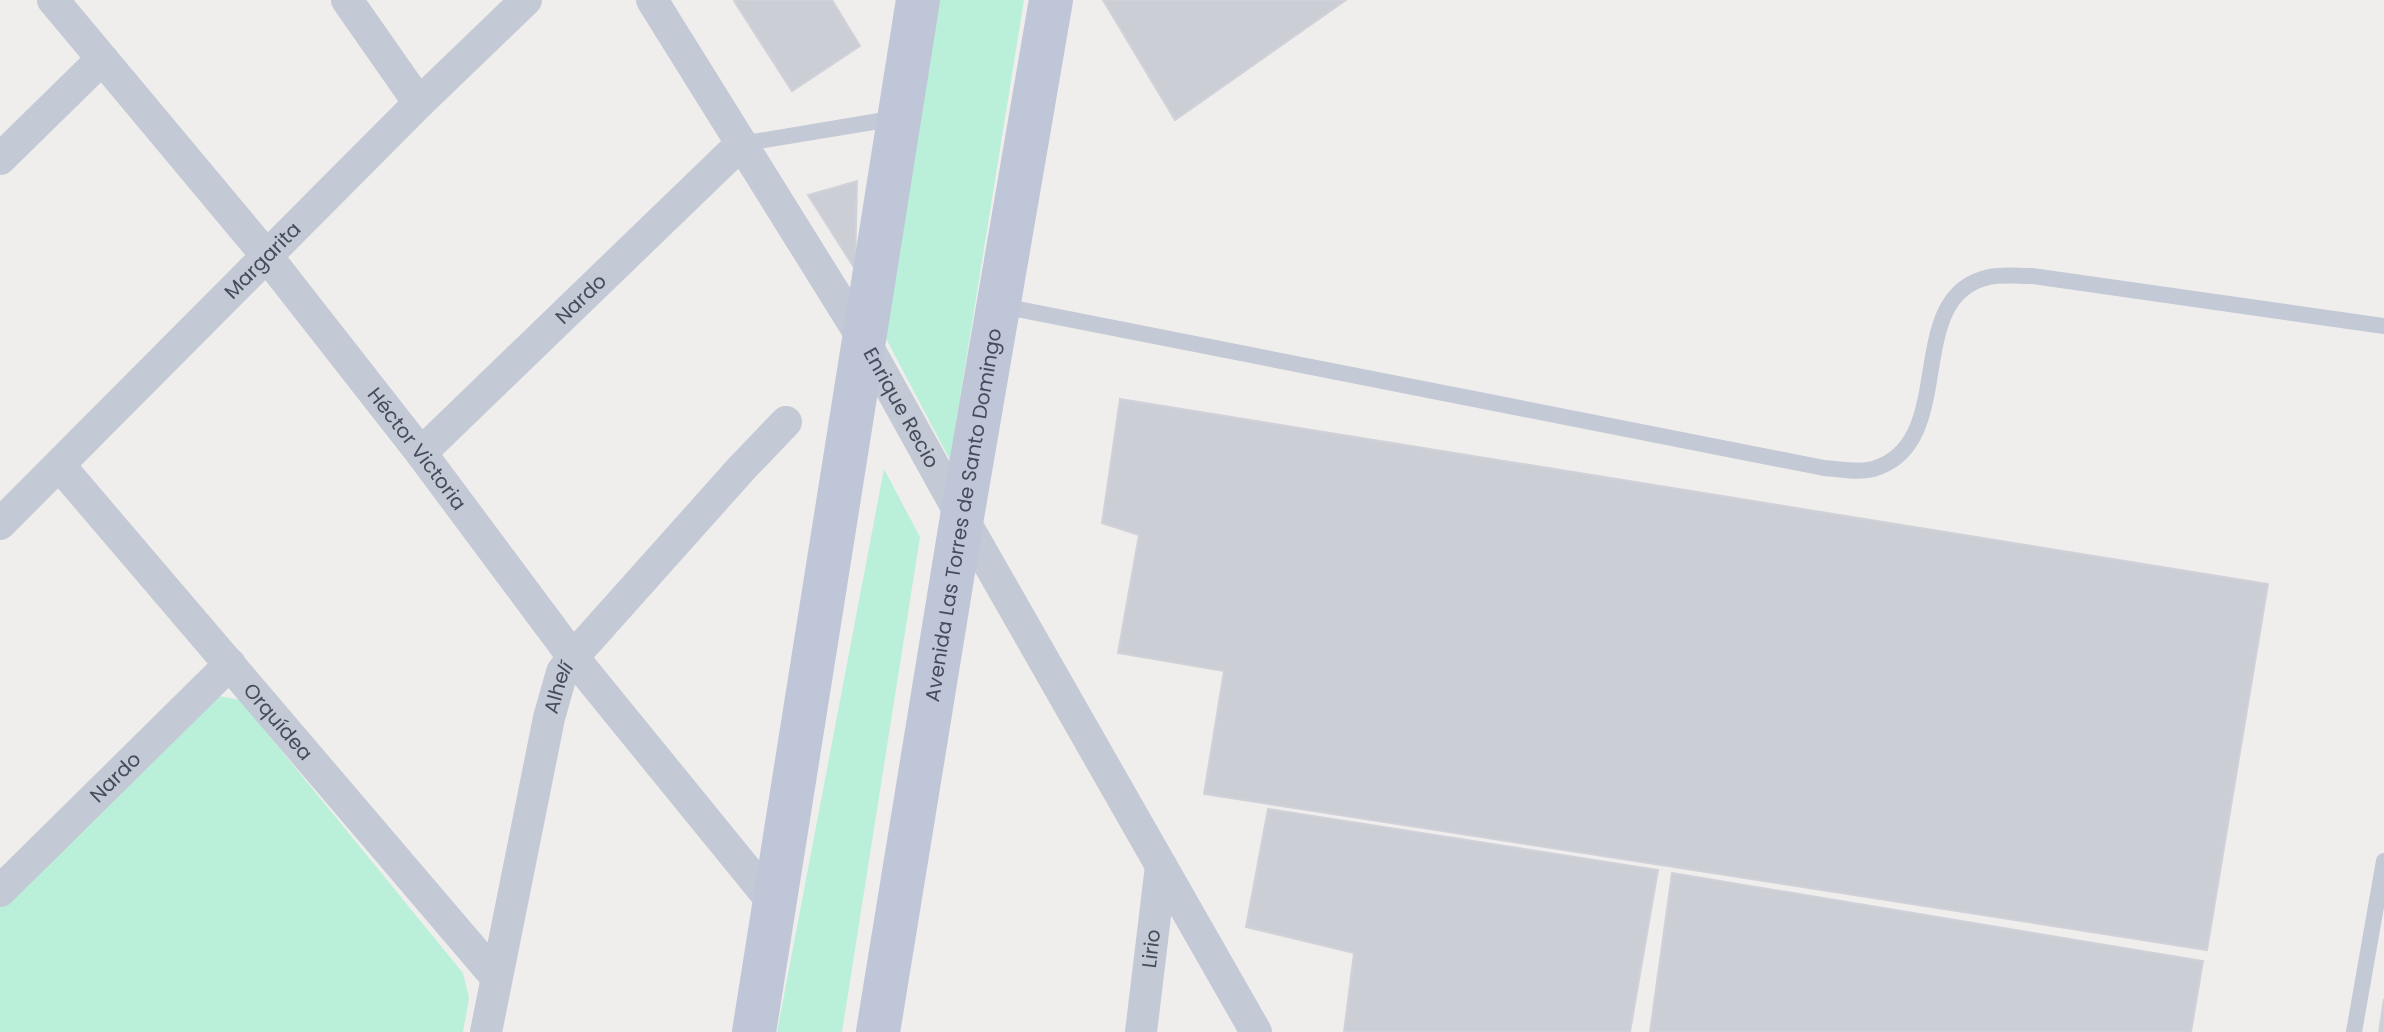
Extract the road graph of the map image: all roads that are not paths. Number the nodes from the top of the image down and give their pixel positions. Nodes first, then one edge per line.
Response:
1 (53, 0) edge
2 (347, 0) edge
3 (526, 0) edge
4 (652, 0) edge
5 (918, 0) edge
6 (1051, 0) edge
7 (102, 59) junction
8 (419, 103) junction
9 (900, 118) junction
10 (741, 144) junction
11 (0, 159) edge
12 (266, 255) junction
13 (998, 306) junction
14 (2384, 326) edge
15 (865, 342) junction
16 (786, 422) dead end
17 (421, 453) junction
18 (60, 466) junction
19 (962, 517) junction
20 (0, 524) edge
21 (573, 657) junction
22 (230, 664) junction
23 (2384, 861) edge
24 (1161, 866) junction
25 (0, 891) edge
26 (775, 905) junction
27 (496, 977) junction
28 (486, 1032) edge
29 (754, 1032) edge
30 (878, 1032) edge
31 (1141, 1032) edge
32 (1256, 1032) edge
33 (2354, 1032) edge

1 - 7 street, Héctor Victoria
2 - 8 street
3 - 8 street, Margarita
4 - 10 street, Enrique Recio
5 - 9 street
6 - 13 street, Avenida Las Torres de Santo Domingo
7 - 11 street
7 - 12 street, Héctor Victoria
8 - 12 street, Margarita
9 - 10 lane
9 - 15 street
10 - 15 street, Enrique Recio
10 - 17 street, Nardo
12 - 17 street, Héctor Victoria
12 - 18 street, Margarita
13 - 14 lane
13 - 19 street, Avenida Las Torres de Santo Domingo
15 - 19 street, Enrique Recio
15 - 26 street
16 - 21 street, Alhelí
17 - 21 street, Héctor Victoria
18 - 20 street, Margarita
18 - 22 street, Orquídea
19 - 24 street, Enrique Recio
19 - 30 street, Avenida Las Torres de Santo Domingo
21 - 26 street, Héctor Victoria
21 - 27 street, Alhelí
22 - 25 street, Nardo
22 - 27 street, Orquídea
23 - 33 lane
24 - 31 street, Lirio
24 - 32 street, Enrique Recio
26 - 29 street
27 - 28 street, Alhelí

